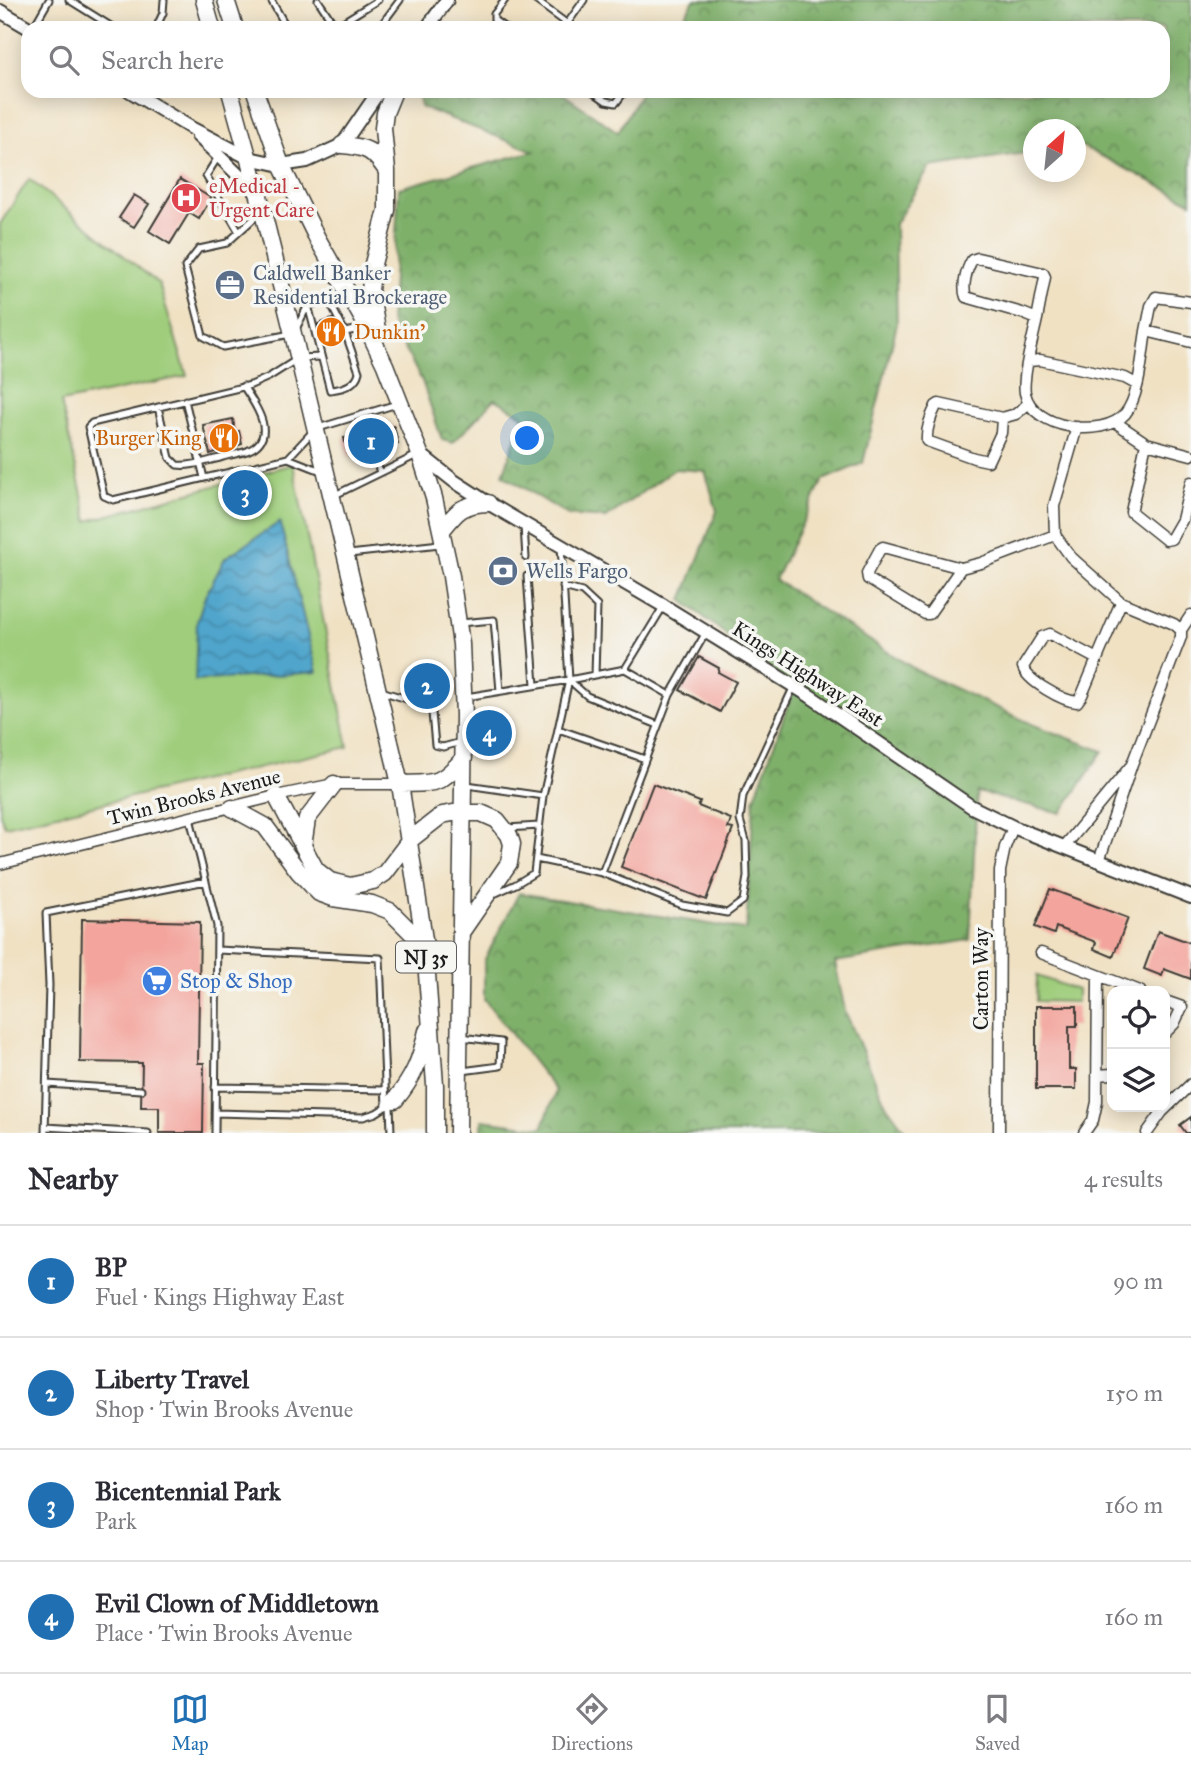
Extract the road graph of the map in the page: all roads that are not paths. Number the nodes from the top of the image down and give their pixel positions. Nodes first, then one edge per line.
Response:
1 (49, 0) edge
2 (69, 0) edge
3 (164, 0) edge
4 (204, 0) edge
5 (226, 0) edge
6 (271, 0) edge
7 (318, 0) edge
8 (377, 0) edge
9 (400, 0) edge
10 (447, 0) edge
11 (505, 0) edge
12 (535, 0) edge
13 (584, 0) edge
14 (0, 10) edge
15 (36, 21) edge
16 (103, 21) edge
17 (159, 21) edge
18 (210, 21) edge
19 (233, 21) edge
20 (283, 21) edge
21 (330, 21) edge
22 (344, 21) edge
23 (384, 21) edge
24 (432, 21) edge
25 (495, 21) edge
26 (563, 21) edge
27 (573, 21) edge
28 (21, 22) edge
29 (142, 98) edge
30 (232, 98) edge
31 (257, 98) edge
32 (370, 98) edge
33 (391, 98) edge
34 (602, 98) edge
35 (620, 98) edge
36 (191, 128) junction
37 (342, 145) junction
38 (218, 156) junction
39 (249, 158) junction
40 (281, 165) junction
41 (387, 172) junction
42 (261, 203) junction
43 (239, 232) junction
44 (1191, 302) edge
45 (308, 305) junction
46 (1037, 319) junction
47 (367, 328) junction
48 (1146, 331) junction
49 (345, 332) junction
50 (293, 334) junction
51 (1191, 342) edge
52 (321, 357) junction
53 (299, 358) junction
54 (1029, 360) junction
55 (385, 365) junction
56 (1136, 384) junction
57 (243, 386) junction
58 (185, 400) junction
59 (1030, 403) junction
60 (400, 404) junction
61 (158, 407) junction
62 (363, 415) junction
63 (1002, 418) junction
64 (1115, 422) junction
65 (1077, 427) junction
66 (315, 429) junction
67 (368, 433) dead end
68 (1146, 443) junction
69 (373, 450) dead end
70 (420, 454) junction
71 (1191, 455) edge
72 (288, 458) junction
73 (200, 462) junction
74 (326, 473) junction
75 (380, 473) junction
76 (204, 478) junction
77 (1191, 482) edge
78 (332, 497) junction
79 (488, 503) junction
80 (524, 524) junction
81 (1055, 535) junction
82 (443, 537) junction
83 (561, 545) junction
84 (346, 554) junction
85 (526, 558) dead end
86 (961, 568) junction
87 (527, 576) dead end
88 (563, 587) junction
89 (1121, 602) junction
90 (664, 606) junction
91 (1191, 615) edge
92 (458, 623) junction
93 (1181, 630) junction
94 (706, 632) junction
95 (1097, 659) junction
96 (625, 669) junction
97 (595, 675) junction
98 (569, 680) junction
99 (535, 685) junction
100 (793, 686) junction
101 (378, 690) junction
102 (500, 691) junction
103 (670, 695) junction
104 (463, 697) junction
105 (658, 725) junction
106 (558, 729) junction
107 (464, 750) junction
108 (645, 759) junction
109 (1132, 764) junction
110 (334, 784) junction
111 (400, 784) junction
112 (463, 784) junction
113 (276, 796) junction
114 (543, 796) junction
115 (232, 808) junction
116 (463, 814) junction
117 (190, 818) junction
118 (539, 827) junction
119 (1013, 827) junction
120 (504, 828) junction
121 (410, 840) junction
122 (303, 846) junction
123 (1064, 847) junction
124 (536, 859) junction
125 (1099, 861) junction
126 (0, 864) edge
127 (602, 873) junction
128 (206, 881) junction
129 (487, 897) junction
130 (1191, 897) edge
131 (462, 931) junction
132 (425, 946) junction
133 (217, 950) junction
134 (1041, 953) dead end
135 (1098, 975) junction
136 (1127, 986) edge
137 (1186, 1009) edge
138 (431, 1016) junction
139 (1170, 1028) edge
140 (460, 1037) junction
141 (459, 1071) junction
142 (1107, 1074) edge
143 (1097, 1075) junction
144 (47, 1084) junction
145 (1191, 1084) edge
146 (215, 1087) junction
147 (141, 1090) dead end
148 (389, 1100) junction
149 (215, 1113) junction
150 (45, 1130) edge
151 (148, 1133) edge
152 (215, 1133) edge
153 (391, 1133) edge
154 (435, 1133) edge
155 (458, 1133) edge
156 (999, 1133) edge
157 (1084, 1133) edge
158 (1147, 1133) edge

1 - 15 lane
2 - 16 lane
3 - 17 lane
4 - 18 highway
5 - 19 highway
6 - 20 lane
7 - 21 lane
8 - 22 lane
9 - 23 lane
10 - 24 street
11 - 25 lane
12 - 26 lane
13 - 27 lane
14 - 28 street
29 - 36 street
30 - 39 highway, NJ 35
31 - 40 highway, NJ 35
32 - 37 street
33 - 41 highway
34 - 35 lane
36 - 38 street
36 - 39 street
37 - 40 street
37 - 41 highway
38 - 42 street
38 - 43 lane
39 - 40 street
39 - 42 highway, NJ 35
40 - 47 highway, NJ 35
41 - 55 highway
42 - 43 lane
42 - 50 highway, NJ 35
43 - 50 lane
44 - 48 street
45 - 49 lane
45 - 50 lane
45 - 52 lane
46 - 46 street
46 - 54 street
47 - 49 lane
47 - 55 highway, NJ 35
48 - 51 street
48 - 56 street
49 - 52 lane
50 - 53 highway, NJ 35
52 - 53 lane
53 - 57 lane
53 - 66 highway, NJ 35
54 - 56 street
54 - 59 street
55 - 60 highway, NJ 35
56 - 64 street
57 - 58 lane
57 - 73 lane
58 - 61 lane
58 - 73 lane
59 - 63 street
59 - 65 street
60 - 62 lane
60 - 70 highway, NJ 35
61 - 73 lane
61 - 76 lane
62 - 66 lane
62 - 67 lane
63 - 63 street
64 - 65 street
64 - 68 street
65 - 81 street
66 - 72 lane
66 - 74 highway, NJ 35
68 - 71 street
68 - 77 street
69 - 75 lane
70 - 75 lane
70 - 79 street, Kings Highway East
70 - 82 highway, NJ 35
72 - 74 lane
72 - 76 lane
73 - 76 lane
74 - 78 highway, NJ 35
75 - 78 lane
78 - 84 highway, NJ 35
79 - 80 street, Kings Highway East
79 - 82 highway
80 - 83 street, Kings Highway East
80 - 85 lane
81 - 86 street
81 - 89 street
82 - 84 lane
82 - 92 highway, NJ 35
83 - 88 lane
83 - 90 street, Kings Highway East
84 - 101 highway, NJ 35
86 - 86 street
87 - 99 lane
88 - 97 lane
88 - 98 lane
89 - 93 street
89 - 95 street
90 - 94 street, Kings Highway East
90 - 96 lane
91 - 93 street
92 - 102 lane
92 - 104 highway, NJ 35
93 - 109 street
94 - 100 street, Kings Highway East
94 - 103 lane
95 - 95 street
96 - 97 lane
96 - 103 lane
97 - 98 lane
98 - 99 lane
98 - 105 lane
98 - 106 lane
99 - 102 lane
100 - 119 street, Kings Highway East
100 - 127 lane
101 - 107 lane
101 - 111 highway, NJ 35
102 - 104 lane
103 - 105 lane
104 - 107 highway, NJ 35
105 - 108 lane
106 - 108 lane
106 - 114 lane
107 - 111 highway
107 - 112 highway, NJ 35
108 - 127 lane
109 - 123 street
109 - 125 street
110 - 111 street, Twin Brooks Avenue
110 - 113 street, Twin Brooks Avenue
110 - 122 highway
111 - 121 highway, NJ 35
112 - 114 lane
112 - 116 highway, NJ 35
113 - 115 street, Twin Brooks Avenue
113 - 122 highway
114 - 118 lane
115 - 117 street, Twin Brooks Avenue
115 - 132 highway
116 - 120 highway
116 - 121 highway
116 - 131 highway, NJ 35
117 - 126 street, Twin Brooks Avenue
117 - 128 lane
118 - 120 lane
118 - 124 lane
119 - 123 street, Kings Highway East
119 - 156 street, Carton Way
120 - 129 highway
121 - 122 highway
121 - 132 highway, NJ 35
123 - 125 street, Kings Highway East
124 - 127 lane
124 - 129 lane
125 - 130 street, Kings Highway East
128 - 133 lane
128 - 144 lane
129 - 131 highway
131 - 140 highway, NJ 35
132 - 138 highway, NJ 35
133 - 146 lane
133 - 148 lane
134 - 135 street
135 - 136 street
135 - 143 street
137 - 139 street
138 - 148 highway
138 - 154 highway, NJ 35
140 - 141 highway, NJ 35
140 - 141 lane
141 - 155 highway, NJ 35
142 - 143 street
143 - 157 street
144 - 147 lane
144 - 150 lane
145 - 158 street
146 - 148 lane
146 - 149 lane
148 - 149 lane
148 - 153 lane
149 - 152 lane
150 - 151 lane

